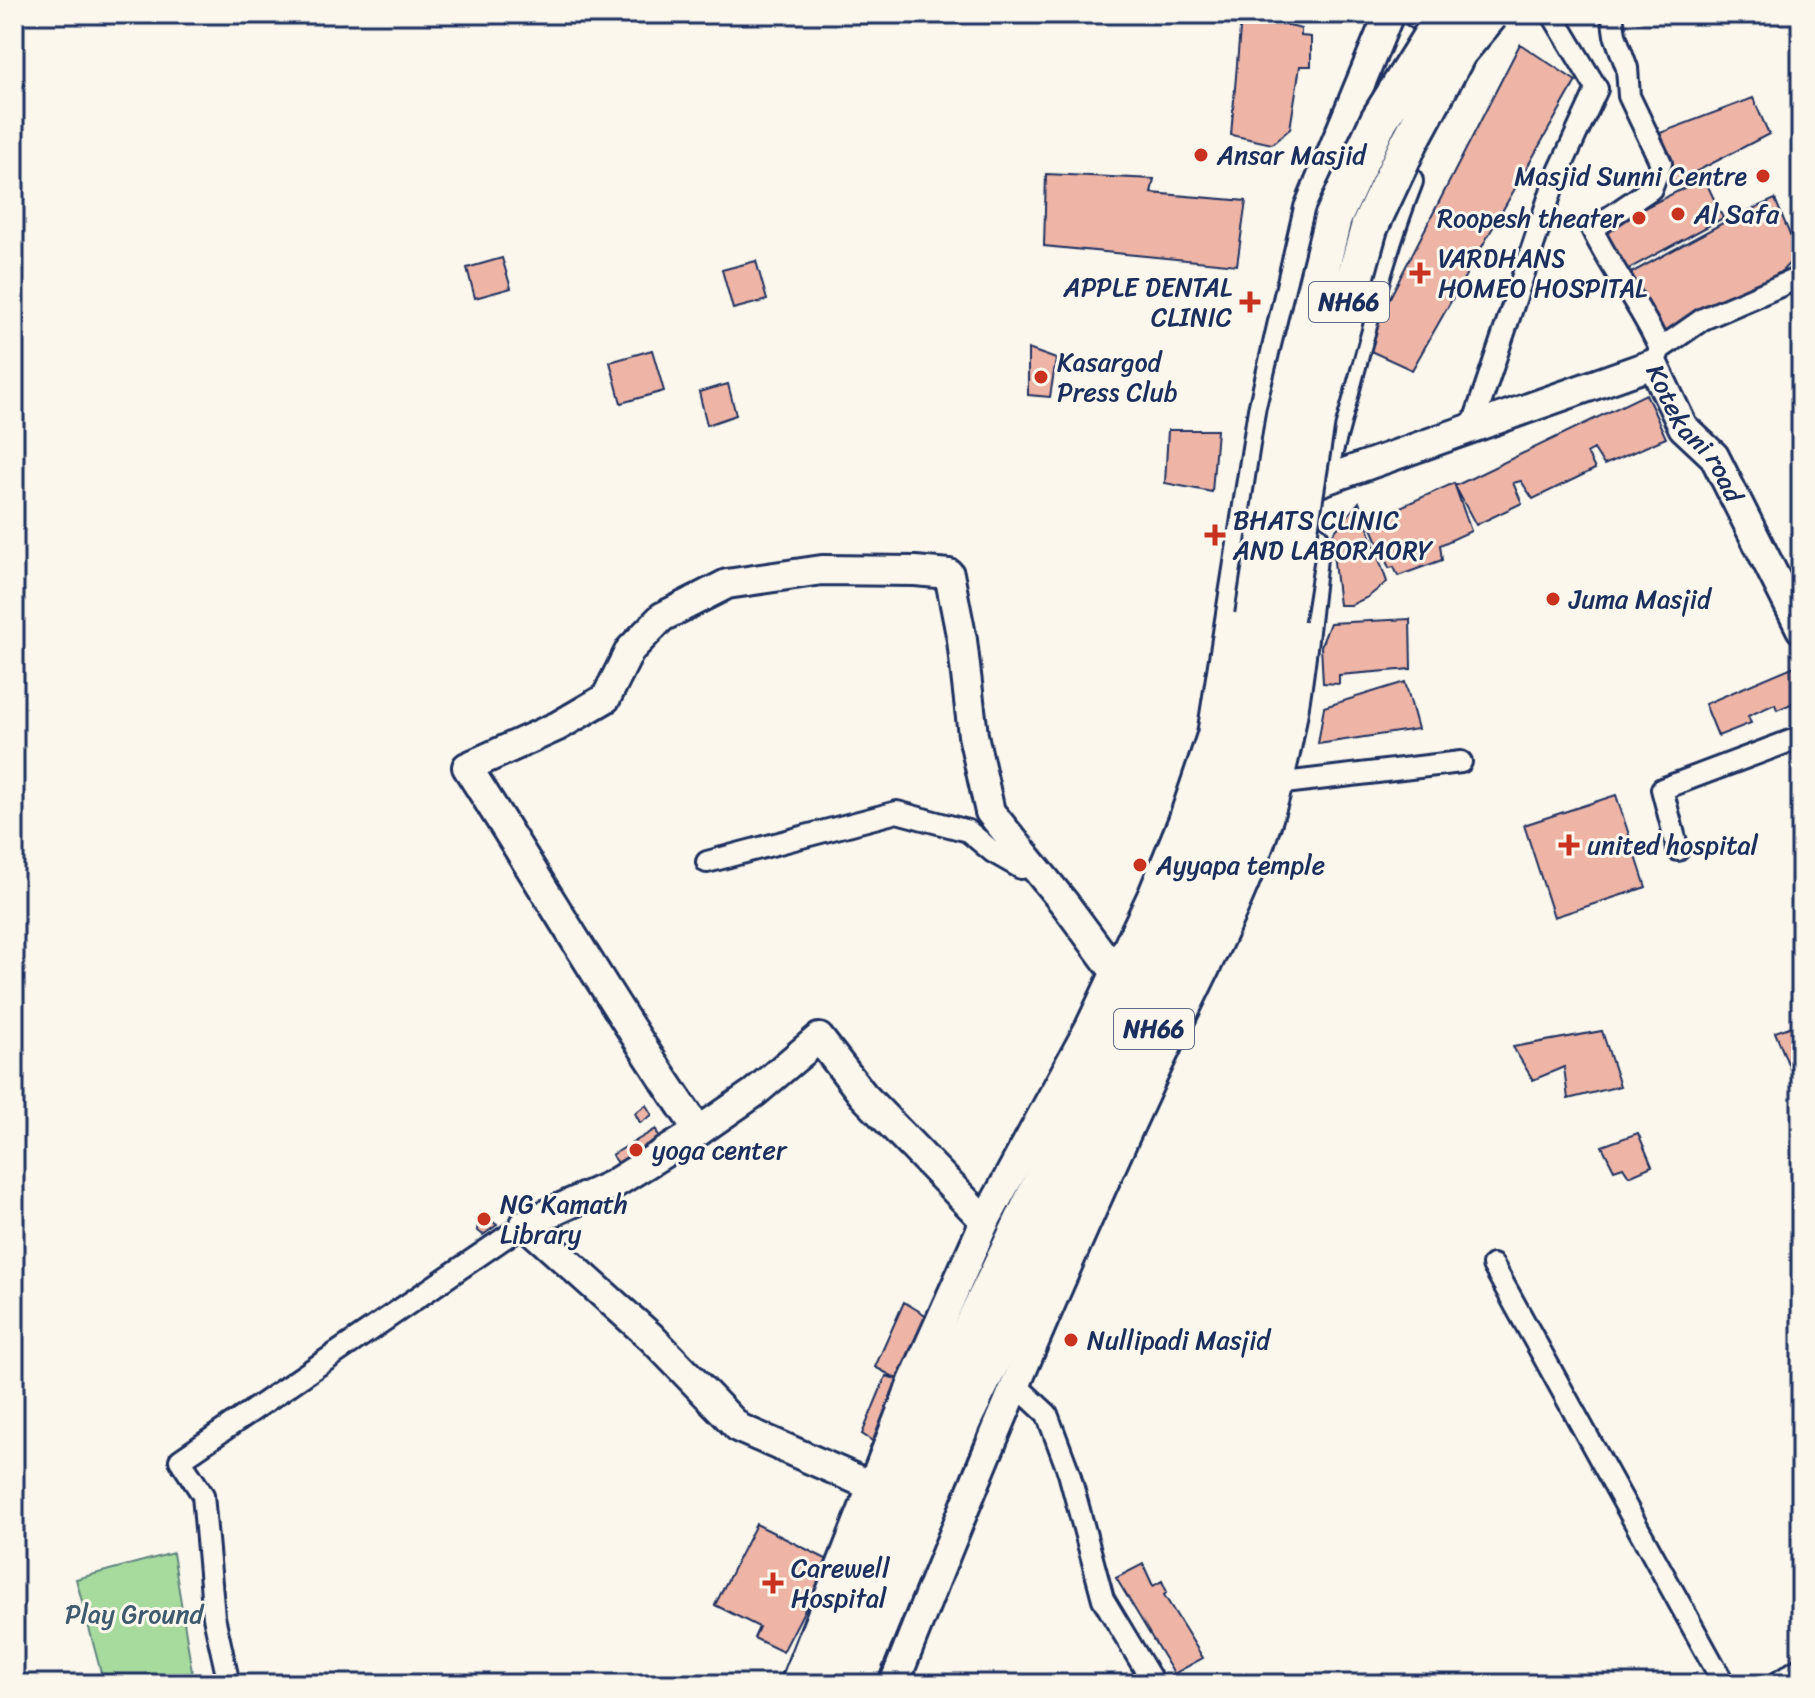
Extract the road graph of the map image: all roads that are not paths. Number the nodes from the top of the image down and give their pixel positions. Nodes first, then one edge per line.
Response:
1 (1389, 14) edge
2 (1418, 14) edge
3 (1552, 14) edge
4 (1612, 14) edge
5 (1467, 16) edge
6 (1801, 277) edge
7 (1656, 357) junction
8 (1472, 428) junction
9 (1319, 482) junction
10 (1270, 618) junction
11 (1801, 629) edge
12 (1801, 737) edge
13 (1461, 762) dead end
14 (1276, 784) junction
15 (1678, 850) dead end
16 (707, 862) dead end
17 (1032, 865) junction
18 (1116, 973) junction
19 (699, 1131) junction
20 (985, 1221) junction
21 (525, 1224) junction
22 (1493, 1265) dead end
23 (1016, 1385) junction
24 (872, 1486) junction
25 (1801, 1668) edge
26 (229, 1684) edge
27 (795, 1684) edge
28 (821, 1684) edge
29 (855, 1684) edge
30 (894, 1684) edge
31 (1154, 1684) edge
32 (1724, 1684) edge
33 (1776, 1684) edge

1 - 18 street
2 - 5 street
3 - 8 street
4 - 7 street
5 - 9 street
5 - 10 highway, NH66, bridge
6 - 7 street
7 - 8 street, Kotekani road
7 - 11 street, Kotekani road
8 - 9 street, Kotekani road
9 - 14 street
10 - 28 highway, NH66
10 - 29 highway, NH66
12 - 15 street
13 - 14 street
14 - 23 street
16 - 17 street
17 - 18 street
17 - 19 street
18 - 20 street
19 - 20 street
19 - 21 street
20 - 24 street
21 - 24 street
21 - 26 street
22 - 32 street
23 - 30 street
23 - 31 street
24 - 27 street
25 - 33 street

